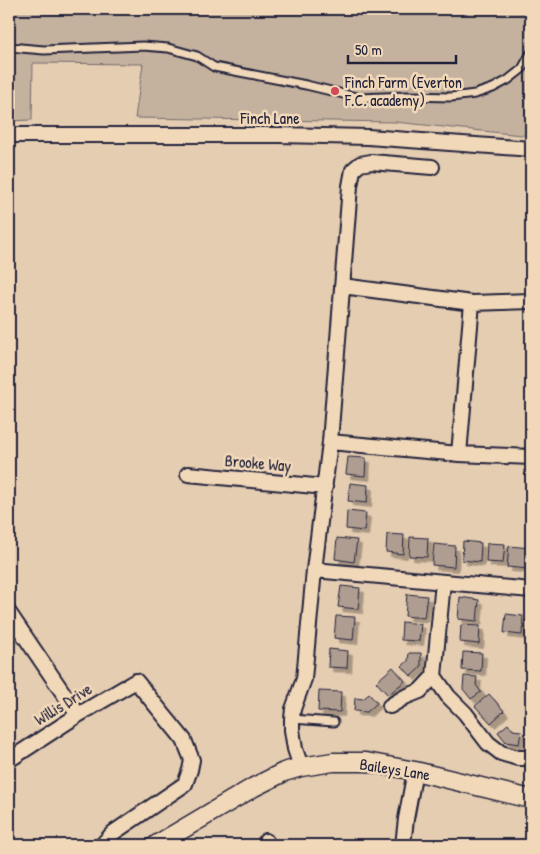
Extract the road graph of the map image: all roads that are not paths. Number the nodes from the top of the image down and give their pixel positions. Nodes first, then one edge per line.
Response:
1 (9, 47) edge
2 (531, 53) edge
3 (9, 135) edge
4 (531, 148) edge
5 (432, 167) dead end
6 (342, 286) junction
7 (531, 301) edge
8 (472, 303) junction
9 (330, 442) junction
10 (459, 454) junction
11 (531, 457) edge
12 (188, 474) dead end
13 (325, 487) junction
14 (314, 570) junction
15 (443, 582) junction
16 (531, 590) edge
17 (9, 613) edge
18 (434, 676) junction
19 (390, 706) dead end
20 (78, 715) junction
21 (292, 720) junction
22 (334, 722) dead end
23 (531, 758) edge
24 (9, 760) edge
25 (301, 767) junction
26 (415, 771) junction
27 (531, 799) edge
28 (102, 845) edge
29 (156, 845) edge
30 (403, 845) edge

1 - 2 lane
3 - 4 street, Finch Lane
5 - 6 street
6 - 8 street
6 - 9 street
7 - 8 street
8 - 10 street
9 - 10 street
9 - 13 street
10 - 11 street
12 - 13 street, Brooke Way
13 - 14 street
14 - 15 street
14 - 21 street
15 - 16 street
15 - 18 street
17 - 20 street
18 - 19 street
18 - 23 street
20 - 24 street, Willis Drive
20 - 28 street, Willis Drive
21 - 22 lane
21 - 25 street
25 - 26 street, Baileys Lane
25 - 29 street, Baileys Lane
26 - 27 street, Baileys Lane
26 - 30 street

